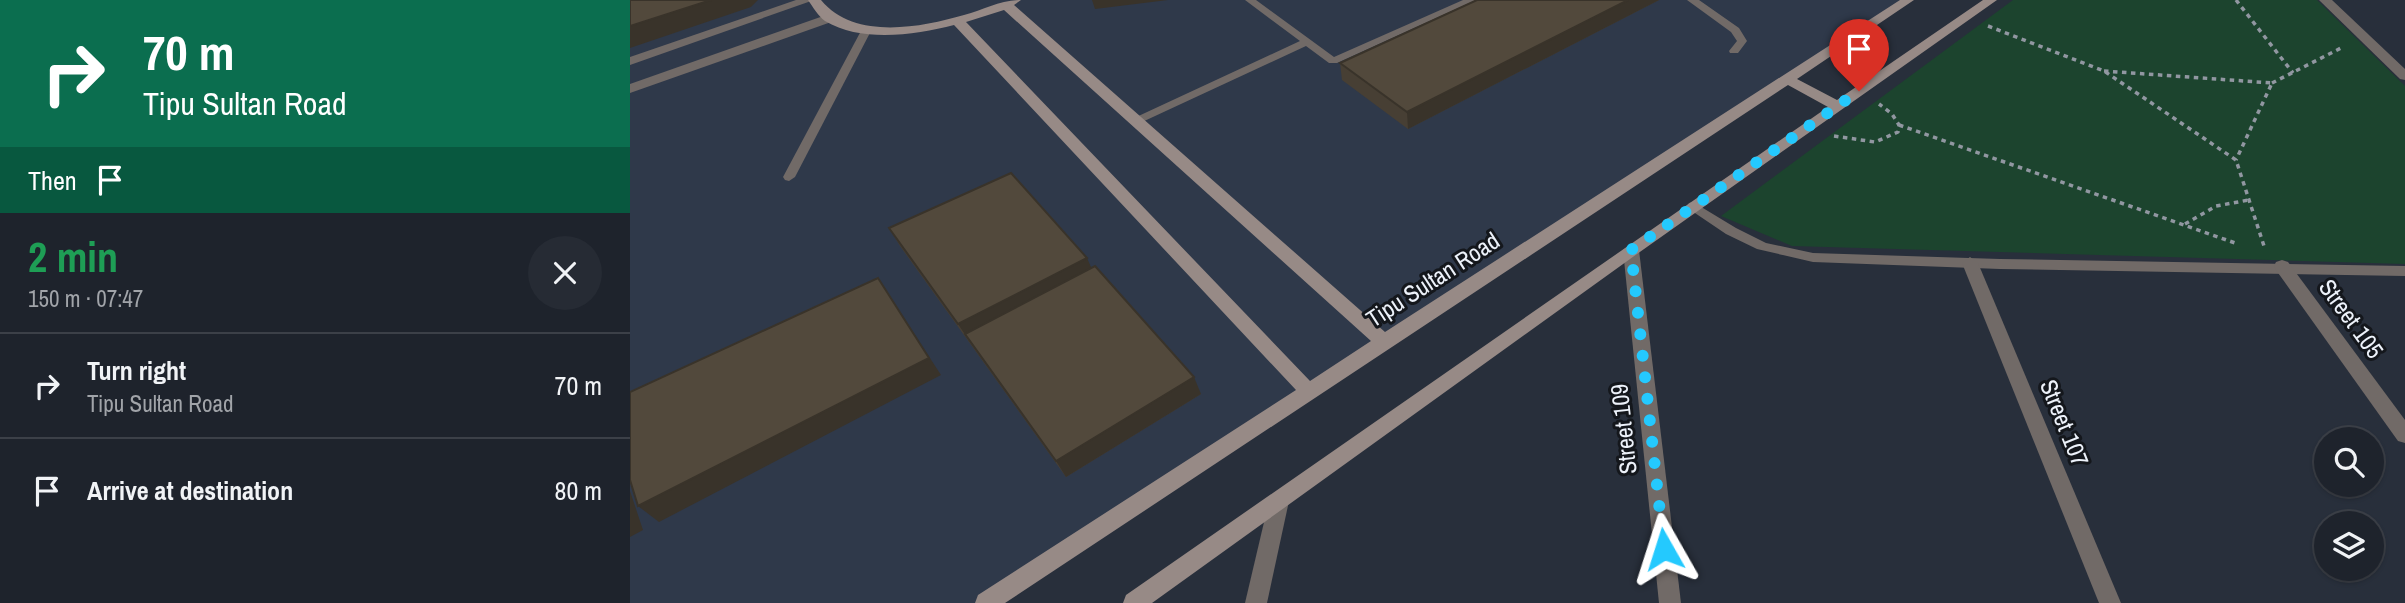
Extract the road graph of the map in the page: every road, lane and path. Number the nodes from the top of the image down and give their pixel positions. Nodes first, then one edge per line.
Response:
1 (808, 0) edge
2 (814, 0) edge
3 (1250, 0) edge
4 (1471, 0) edge
5 (1692, 0) edge
6 (1908, 0) edge
7 (1991, 0) edge
8 (2236, 0) edge
9 (2325, 0) edge
10 (1011, 2) edge
11 (829, 18) junction
12 (958, 22) junction
13 (1981, 24) dead end
14 (867, 29) junction
15 (1305, 43) junction
16 (2353, 43) dead end
17 (1734, 51) dead end
18 (630, 61) edge
19 (2104, 71) junction
20 (2293, 73) junction
21 (2405, 76) edge
22 (1788, 80) junction
23 (2272, 83) junction
24 (630, 89) edge
25 (1875, 102) dead end
26 (1838, 106) junction
27 (1136, 121) junction
28 (1899, 125) junction
29 (1830, 135) dead end
30 (2236, 160) junction
31 (789, 177) dead end
32 (2249, 200) junction
33 (1693, 206) junction
34 (2185, 225) junction
35 (2244, 246) dead end
36 (1631, 250) junction
37 (2256, 250) dead end
38 (1970, 263) junction
39 (2282, 266) junction
40 (2405, 271) edge
41 (1383, 341) junction
42 (1308, 391) junction
43 (2405, 435) edge
44 (1279, 501) junction
45 (986, 603) edge
46 (1134, 603) edge
47 (1256, 603) edge
48 (1670, 603) edge
49 (2110, 603) edge

1 - 18 street
2 - 11 street
3 - 15 lane
4 - 15 lane
5 - 17 lane
6 - 22 street, Tipu Sultan Road
7 - 26 street
8 - 20 path
9 - 21 street
10 - 12 street
10 - 27 street
11 - 14 street
11 - 24 street
12 - 14 street
12 - 42 street
13 - 19 path
14 - 31 lane
15 - 27 lane
16 - 20 path
19 - 23 path
19 - 30 path
20 - 23 path
22 - 26 street
22 - 41 street, Tipu Sultan Road
23 - 30 path
25 - 28 path
26 - 33 street
27 - 41 street
28 - 29 path
28 - 34 path
30 - 32 path
32 - 34 path
32 - 37 path
33 - 36 street
33 - 38 lane
34 - 35 path
36 - 44 street
36 - 48 street, Street 109
38 - 39 lane
38 - 49 street, Street 107
39 - 40 lane
39 - 43 street, Street 105
41 - 42 street, Tipu Sultan Road
42 - 45 street, Tipu Sultan Road
44 - 46 street
44 - 47 street

